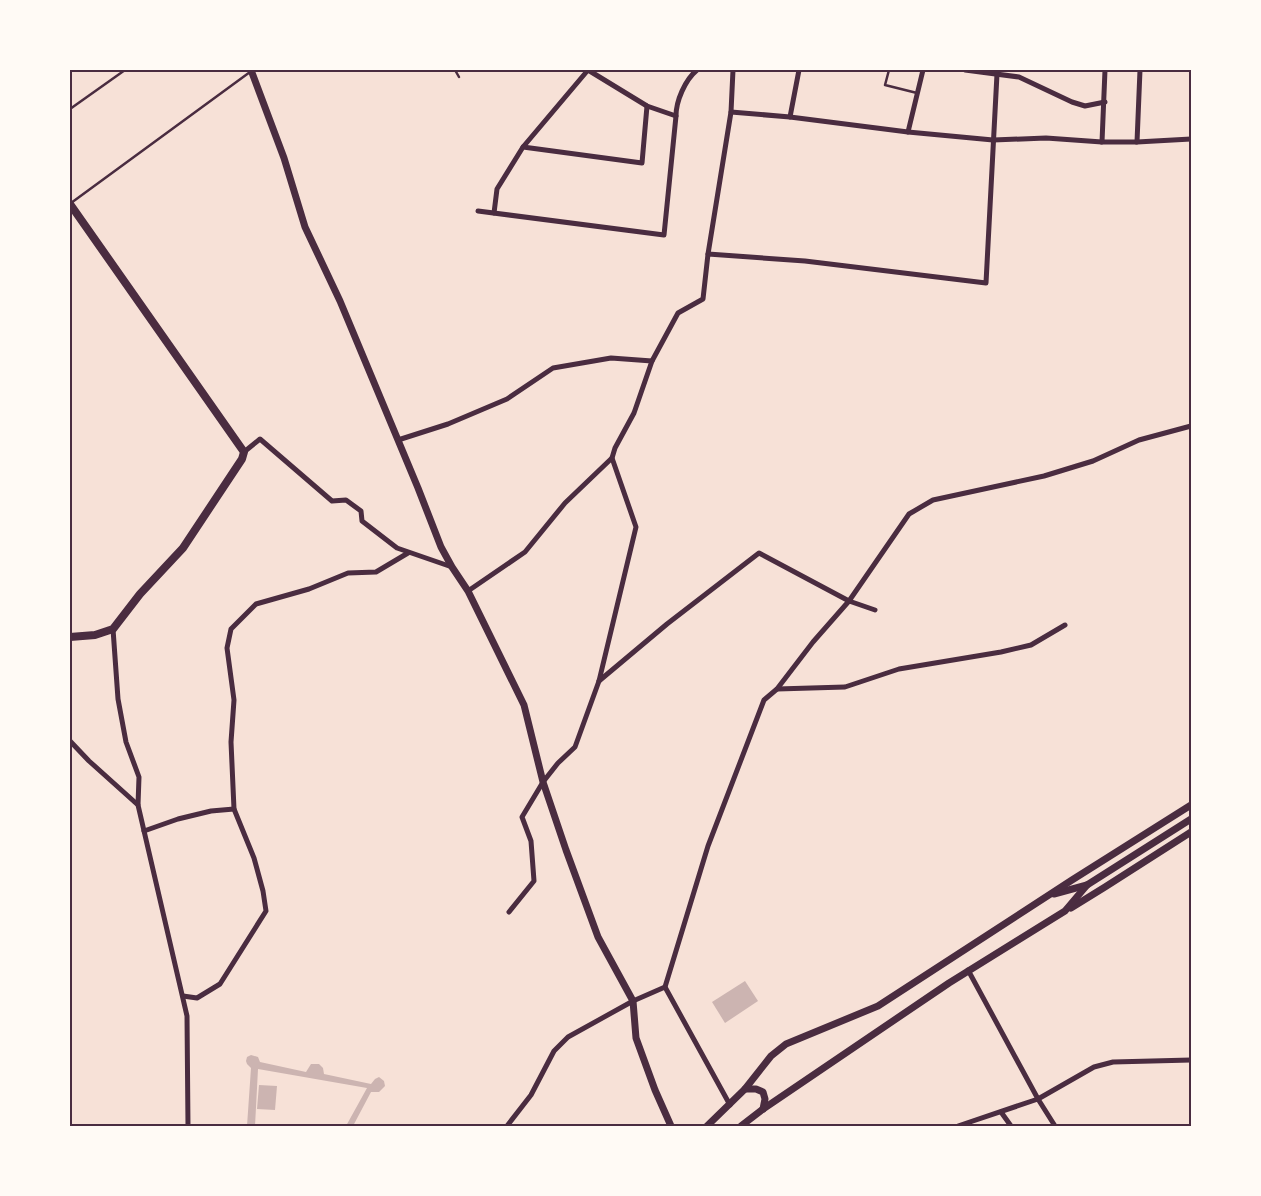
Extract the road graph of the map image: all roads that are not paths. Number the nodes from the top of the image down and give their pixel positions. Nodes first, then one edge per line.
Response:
1 (125, 70) edge
2 (455, 70) edge
3 (588, 70) edge
4 (697, 70) edge
5 (733, 70) edge
6 (798, 70) edge
7 (889, 70) edge
8 (923, 70) edge
9 (965, 70) edge
10 (1024, 70) edge
11 (1104, 70) edge
12 (1140, 70) edge
13 (251, 71) edge
14 (997, 74) junction
15 (460, 76) dead end
16 (1023, 78) junction
17 (918, 93) junction
18 (1105, 102) junction
19 (647, 106) junction
20 (70, 109) edge
21 (731, 112) junction
22 (676, 116) junction
23 (790, 116) junction
24 (908, 132) junction
25 (1191, 139) edge
26 (993, 140) junction
27 (1102, 142) junction
28 (1137, 142) junction
29 (522, 147) junction
30 (70, 204) edge
31 (478, 211) dead end
32 (494, 213) junction
33 (708, 254) junction
34 (652, 361) junction
35 (1191, 426) edge
36 (398, 440) junction
37 (244, 452) junction
38 (612, 458) junction
39 (408, 553) junction
40 (452, 567) junction
41 (468, 591) junction
42 (849, 601) junction
43 (874, 610) dead end
44 (1065, 625) dead end
45 (113, 629) junction
46 (70, 637) edge
47 (599, 680) junction
48 (777, 689) junction
49 (70, 741) edge
50 (543, 782) junction
51 (138, 805) junction
52 (1191, 805) edge
53 (234, 809) junction
54 (1191, 819) edge
55 (144, 831) junction
56 (1191, 832) edge
57 (1088, 885) junction
58 (1049, 895) junction
59 (1065, 911) junction
60 (509, 912) dead end
61 (968, 970) junction
62 (665, 987) junction
63 (183, 996) junction
64 (633, 1001) junction
65 (1191, 1060) edge
66 (745, 1090) junction
67 (1038, 1099) junction
68 (730, 1105) junction
69 (763, 1109) junction
70 (1001, 1112) junction
71 (962, 1125) edge
72 (188, 1126) edge
73 (507, 1126) edge
74 (671, 1126) edge
75 (708, 1126) edge
76 (741, 1126) edge
77 (1011, 1126) edge
78 (1055, 1126) edge

1 - 20 lane
2 - 15 lane
3 - 19 street
3 - 29 street
4 - 22 street
5 - 21 street
6 - 23 street
7 - 17 lane
8 - 17 street
9 - 14 street
10 - 16 street
11 - 18 street
12 - 28 street
13 - 30 lane
13 - 36 street
14 - 16 street
14 - 26 street
16 - 18 street
17 - 24 street
18 - 27 street
19 - 22 street
19 - 29 street
21 - 23 street
21 - 33 street
22 - 32 street
23 - 24 street
24 - 26 street
25 - 28 street
26 - 27 street
26 - 33 street
27 - 28 street
29 - 32 street
30 - 37 main road
31 - 32 street
33 - 34 street
34 - 36 street
34 - 38 street
35 - 42 street
36 - 40 street
37 - 39 street
37 - 45 main road
38 - 41 street
38 - 47 street
39 - 40 street
39 - 53 street
40 - 41 street
41 - 50 street
42 - 43 street
42 - 47 street
42 - 48 street
44 - 48 street
45 - 46 main road
45 - 51 street
47 - 50 street
48 - 62 street
49 - 51 street
50 - 60 street
50 - 64 street
51 - 55 street
52 - 58 street
53 - 55 street
53 - 63 street
54 - 57 street
55 - 63 street
56 - 59 street
57 - 58 street
57 - 59 street
58 - 66 street
59 - 61 street
61 - 67 street
61 - 69 street
62 - 64 street
62 - 68 street
63 - 72 street
64 - 73 street
64 - 74 street
65 - 67 street
66 - 68 street
66 - 69 street
67 - 70 street
67 - 78 street
68 - 75 street
69 - 76 street
70 - 71 street
70 - 77 street

